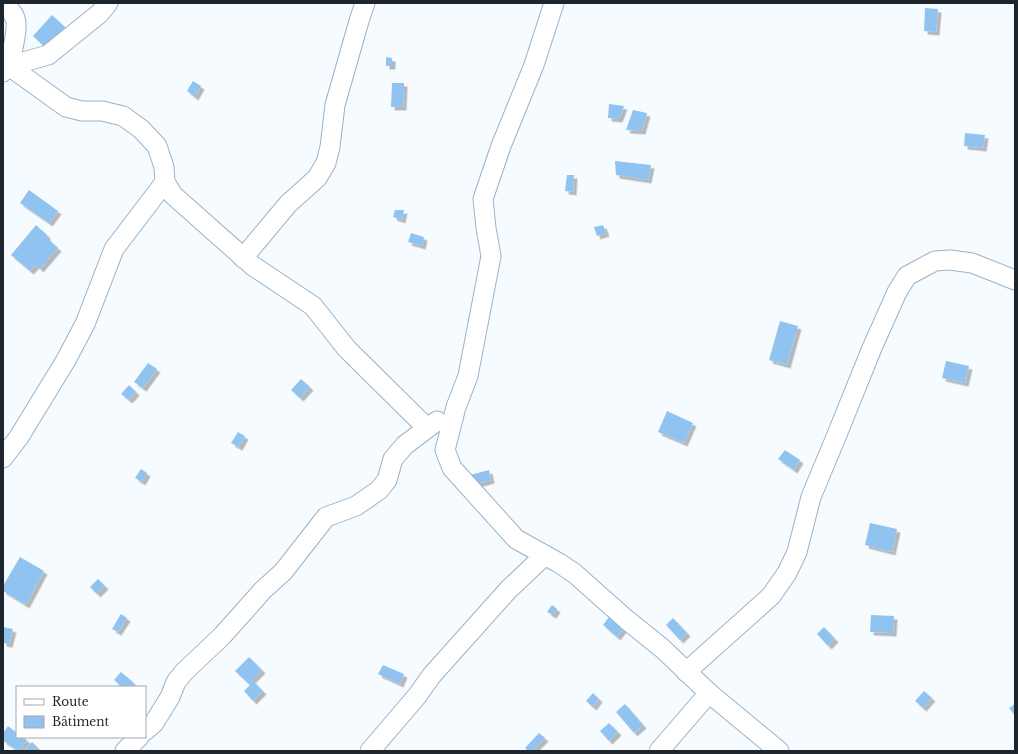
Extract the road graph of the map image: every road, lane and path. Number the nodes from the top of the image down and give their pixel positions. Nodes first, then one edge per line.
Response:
1 (108, 3) edge
2 (365, 3) edge
3 (554, 3) edge
4 (3, 4) edge
5 (6, 69) edge
6 (165, 182) junction
7 (243, 258) junction
8 (1015, 280) edge
9 (456, 407) junction
10 (427, 428) junction
11 (3, 458) edge
12 (545, 555) junction
13 (686, 672) junction
14 (708, 693) junction
15 (146, 730) edge
16 (138, 738) edge
17 (125, 751) edge
18 (370, 751) edge
19 (659, 751) edge
20 (780, 751) edge

1 - 5 street
2 - 7 street
3 - 9 street
4 - 5 street
5 - 6 street
6 - 7 street
6 - 11 street
7 - 10 street
8 - 13 street
9 - 10 street
9 - 12 street
10 - 15 street
12 - 13 street
12 - 18 street
13 - 14 street
14 - 19 street
14 - 20 street
16 - 17 street

